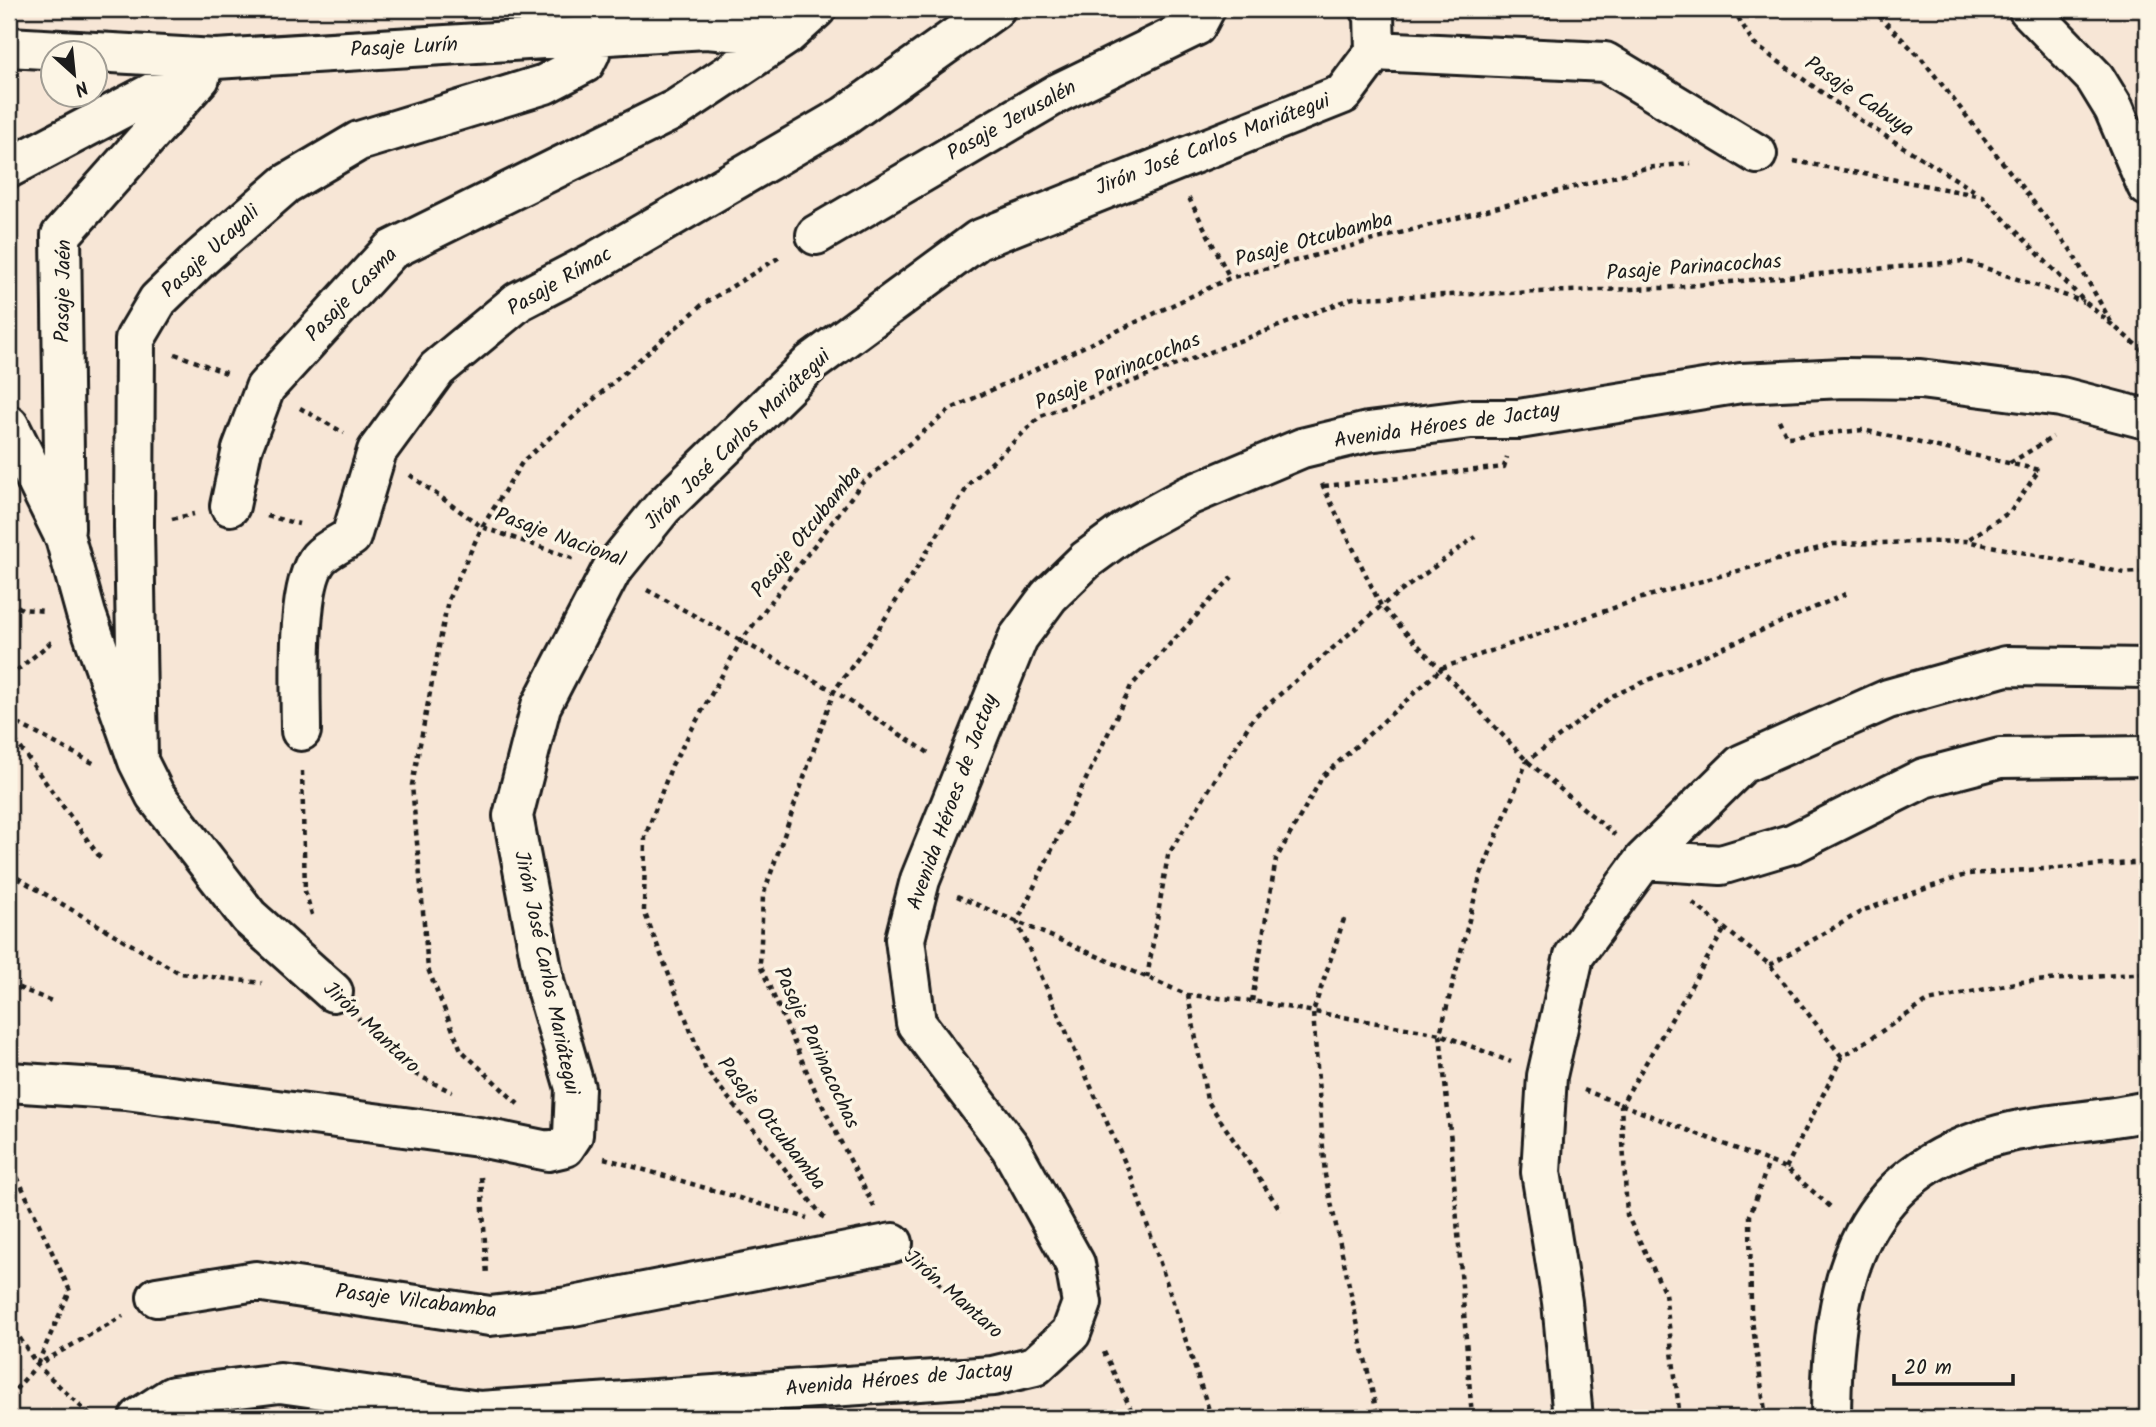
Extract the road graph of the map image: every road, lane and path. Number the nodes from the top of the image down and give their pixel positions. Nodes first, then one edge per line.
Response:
1 (816, 9) edge
2 (995, 9) edge
3 (1205, 9) edge
4 (1370, 9) edge
5 (1732, 9) edge
6 (1872, 9) edge
7 (2028, 9) edge
8 (786, 36) junction
9 (580, 38) junction
10 (9, 47) edge
11 (1375, 51) junction
12 (216, 59) junction
13 (1757, 154) joint
14 (1171, 161) junction
15 (1695, 162) dead end
16 (9, 168) edge
17 (2147, 186) edge
18 (1982, 196) junction
19 (816, 235) dead end
20 (1230, 278) junction
21 (2085, 302) junction
22 (2113, 326) junction
23 (135, 338) junction
24 (2147, 354) edge
25 (265, 388) junction
26 (2147, 416) edge
27 (1777, 417) dead end
28 (1518, 419) junction
29 (9, 425) edge
30 (1302, 448) junction
31 (377, 452) junction
32 (1323, 486) junction
33 (230, 506) dead end
34 (1475, 537) dead end
35 (65, 538) junction
36 (1966, 541) junction
37 (611, 571) junction
38 (2147, 571) edge
39 (1232, 577) dead end
40 (1381, 606) junction
41 (86, 614) junction
42 (741, 641) junction
43 (1441, 668) junction
44 (2147, 668) edge
45 (9, 677) edge
46 (834, 691) junction
47 (9, 719) edge
48 (300, 731) dead end
49 (9, 732) edge
50 (2147, 757) edge
51 (138, 761) junction
52 (963, 775) junction
53 (155, 795) junction
54 (102, 860) dead end
55 (1644, 860) junction
56 (2147, 862) edge
57 (920, 880) junction
58 (1344, 919) dead end
59 (1017, 922) junction
60 (1724, 930) junction
61 (1770, 965) junction
62 (2147, 973) edge
63 (1147, 978) junction
64 (9, 984) edge
65 (333, 992) joint
66 (1188, 995) junction
67 (1252, 1001) junction
68 (54, 1002) dead end
69 (1313, 1012) junction
70 (1842, 1057) junction
71 (1546, 1076) junction
72 (9, 1082) edge
73 (460, 1096) dead end
74 (1621, 1105) junction
75 (2147, 1111) edge
76 (565, 1147) junction
77 (9, 1159) edge
78 (1769, 1162) junction
79 (1786, 1168) junction
80 (1281, 1211) dead end
81 (1862, 1235) junction
82 (893, 1242) junction
83 (157, 1297) joint
84 (1082, 1303) junction
85 (9, 1321) edge
86 (37, 1364) junction
87 (1035, 1366) junction
88 (9, 1397) edge
89 (93, 1418) edge
90 (139, 1418) edge
91 (1135, 1418) edge
92 (1207, 1418) edge
93 (1378, 1418) edge
94 (1573, 1418) edge
95 (1680, 1418) edge
96 (1766, 1418) edge
97 (1831, 1418) edge

1 - 8 street
2 - 31 street, Pasaje Rímac
3 - 19 street, Pasaje Jerusalén
4 - 11 street
5 - 18 path, Pasaje Cabuya
6 - 22 path
7 - 17 street
8 - 9 street, Pasaje Lurín
8 - 25 street, Pasaje Casma
9 - 12 street, Pasaje Lurín
9 - 23 street, Pasaje Ucayali
10 - 12 street
11 - 13 street
11 - 14 street, Jirón José Carlos Mariátegui
12 - 16 street, Pasaje Lurín
12 - 35 street, Pasaje Jaén
13 - 18 path
14 - 20 path
14 - 37 street, Jirón José Carlos Mariátegui
15 - 20 path, Pasaje Otcubamba
18 - 21 path, Pasaje Cabuya
20 - 42 path, Pasaje Otcubamba
21 - 22 path, Pasaje Cabuya
21 - 46 path, Pasaje Parinacochas
22 - 24 path, Pasaje Cabuya
23 - 25 path, Pasaje Nacional
23 - 51 street
25 - 31 path, Pasaje Nacional
25 - 33 street, Pasaje Casma
26 - 28 street, Avenida Héroes de Jactay
27 - 36 path
28 - 30 street, Avenida Héroes de Jactay
28 - 32 path
29 - 35 street, Jirón Mantaro
30 - 32 path
30 - 52 street, Avenida Héroes de Jactay
31 - 37 path, Pasaje Nacional
31 - 48 street, Pasaje Rímac
32 - 40 path
34 - 40 path
35 - 41 street, Jirón Mantaro
36 - 38 path
36 - 43 path
37 - 42 path, Pasaje Nacional
37 - 76 street, Jirón José Carlos Mariátegui
39 - 59 path
40 - 43 path
40 - 63 path
41 - 45 path
41 - 51 street, Jirón Mantaro
42 - 46 path, Pasaje Nacional
42 - 76 path, Pasaje Otcubamba
43 - 55 path
43 - 67 path
44 - 55 street
46 - 52 path, Pasaje Nacional
46 - 82 path, Pasaje Parinacochas
47 - 53 path
49 - 54 path
50 - 55 street
51 - 53 street, Jirón Mantaro
52 - 57 street, Avenida Héroes de Jactay
53 - 65 street, Jirón Mantaro
55 - 60 path
55 - 71 street
56 - 61 path
57 - 59 path
57 - 84 street, Avenida Héroes de Jactay
58 - 69 path
59 - 63 path
59 - 92 path
60 - 61 path
60 - 74 path
61 - 70 path
62 - 70 path
63 - 66 path
64 - 68 path
65 - 73 path, Jirón Mantaro
66 - 67 path
66 - 80 path
67 - 69 path
69 - 71 path
69 - 93 path
70 - 79 path
71 - 74 path
71 - 94 street
72 - 76 street
74 - 78 path
74 - 95 path
75 - 81 street
77 - 86 path
78 - 79 path
78 - 96 path
79 - 81 path
81 - 97 street
82 - 83 street, Pasaje Vilcabamba
82 - 87 path, Jirón Mantaro
83 - 86 path
84 - 87 street, Avenida Héroes de Jactay
84 - 91 path
85 - 86 path
86 - 88 path
86 - 89 path
87 - 90 street, Avenida Héroes de Jactay

